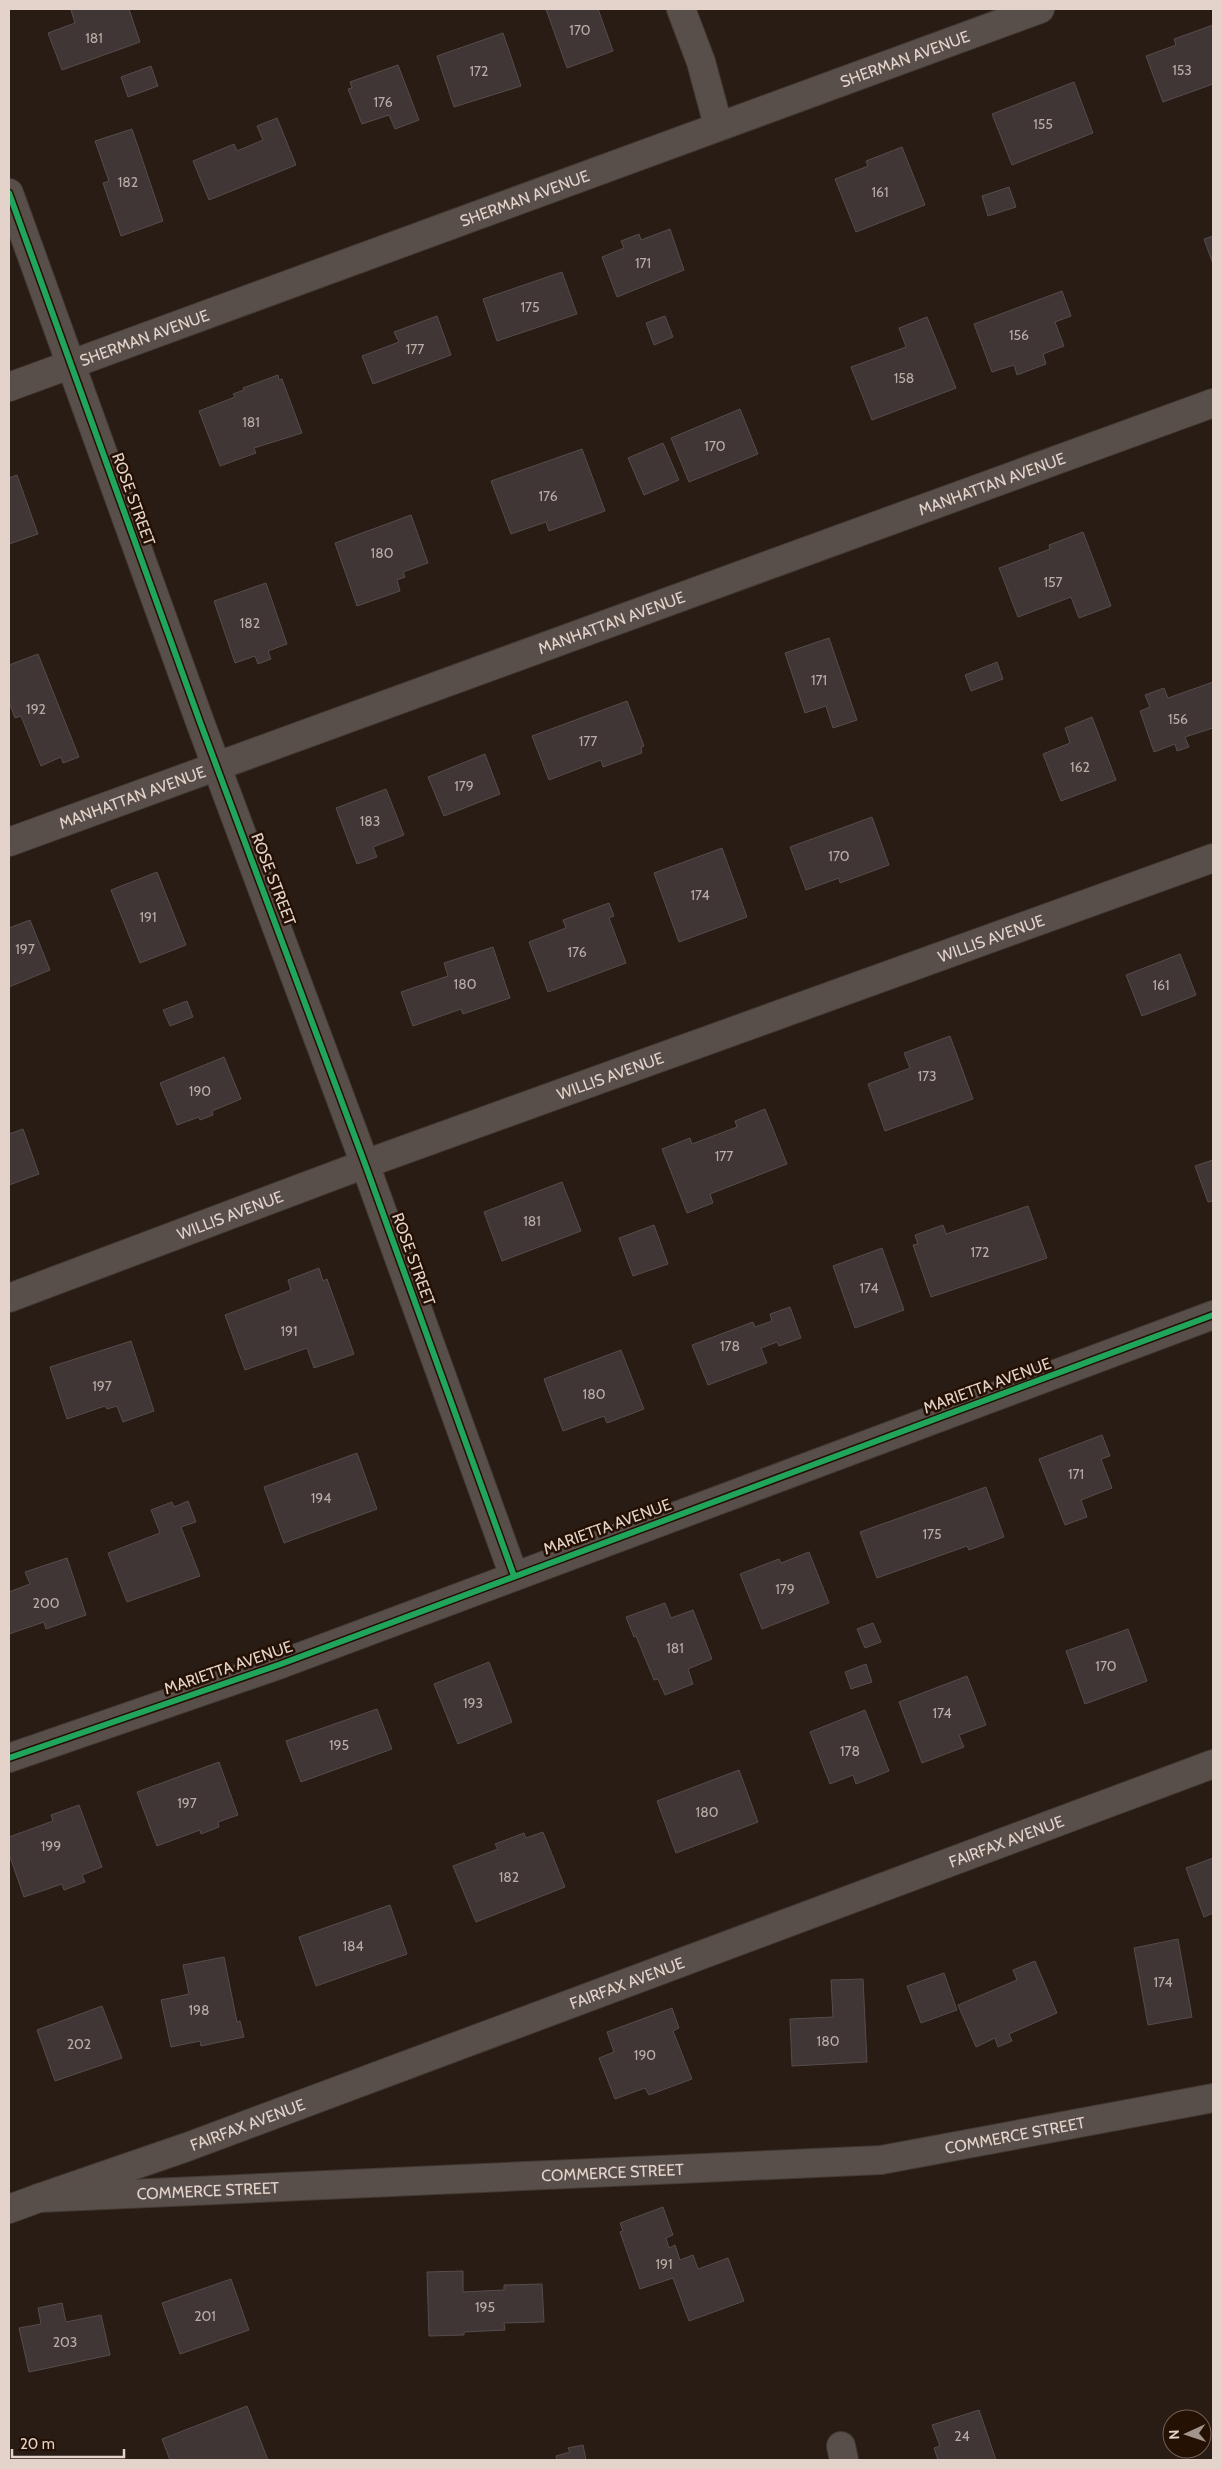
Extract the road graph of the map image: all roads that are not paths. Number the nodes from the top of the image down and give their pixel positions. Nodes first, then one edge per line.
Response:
1 (681, 9) edge
2 (1040, 9) edge
3 (718, 125) junction
4 (9, 193) edge
5 (71, 364) junction
6 (9, 387) edge
7 (1213, 403) edge
8 (217, 767) junction
9 (9, 842) edge
10 (1213, 858) edge
11 (365, 1164) junction
12 (9, 1298) edge
13 (1213, 1315) edge
14 (514, 1576) junction
15 (9, 1758) edge
16 (1213, 1764) edge
17 (1213, 2098) edge
18 (39, 2198) junction
19 (9, 2209) edge

1 - 3 street
2 - 3 street, SHERMAN AVENUE
3 - 5 street, SHERMAN AVENUE
4 - 5 street, ROSE STREET
5 - 6 street, SHERMAN AVENUE
5 - 8 street, ROSE STREET
7 - 8 street, MANHATTAN AVENUE
8 - 9 street, MANHATTAN AVENUE
8 - 11 street, ROSE STREET
10 - 11 street, WILLIS AVENUE
11 - 12 street, WILLIS AVENUE
11 - 14 street, ROSE STREET
13 - 14 street, MARIETTA AVENUE
14 - 15 street, MARIETTA AVENUE
16 - 18 street, FAIRFAX AVENUE
17 - 18 street, COMMERCE STREET
18 - 19 street, COMMERCE STREET

